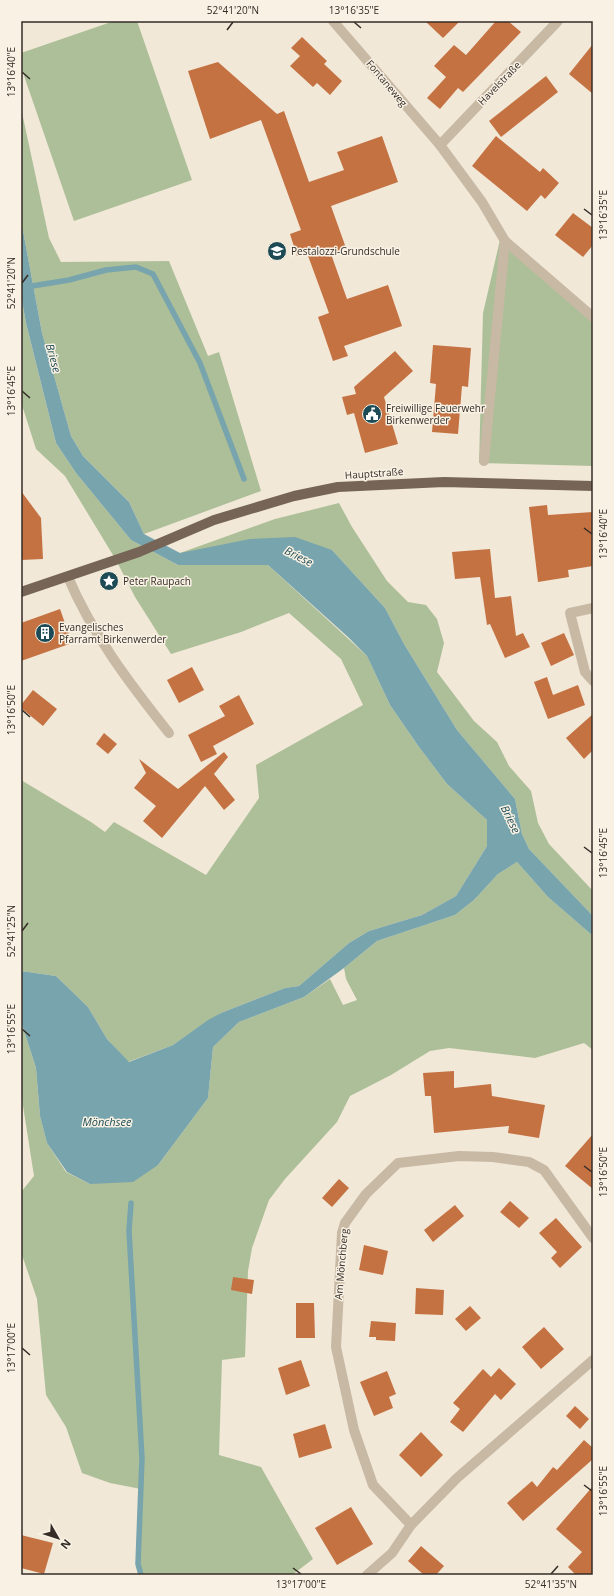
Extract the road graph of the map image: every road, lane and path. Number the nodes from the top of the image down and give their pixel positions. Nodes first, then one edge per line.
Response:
1 (332, 21) edge
2 (558, 21) edge
3 (440, 145) junction
4 (505, 241) junction
5 (593, 317) edge
6 (484, 461) dead end
7 (593, 486) edge
8 (68, 577) junction
9 (21, 592) edge
10 (593, 608) edge
11 (589, 670) edge
12 (593, 681) edge
13 (169, 733) dead end
14 (593, 1238) edge
15 (593, 1360) edge
16 (411, 1526) junction
17 (367, 1575) edge

1 - 3 street, Fontaneweg
2 - 3 street, Havelstraße
3 - 4 street
4 - 5 street
4 - 6 street
7 - 8 main road, Hauptstraße
8 - 9 main road
8 - 13 street
10 - 11 street
11 - 12 street
14 - 16 street, Am Mönchberg
15 - 16 street
16 - 17 street

